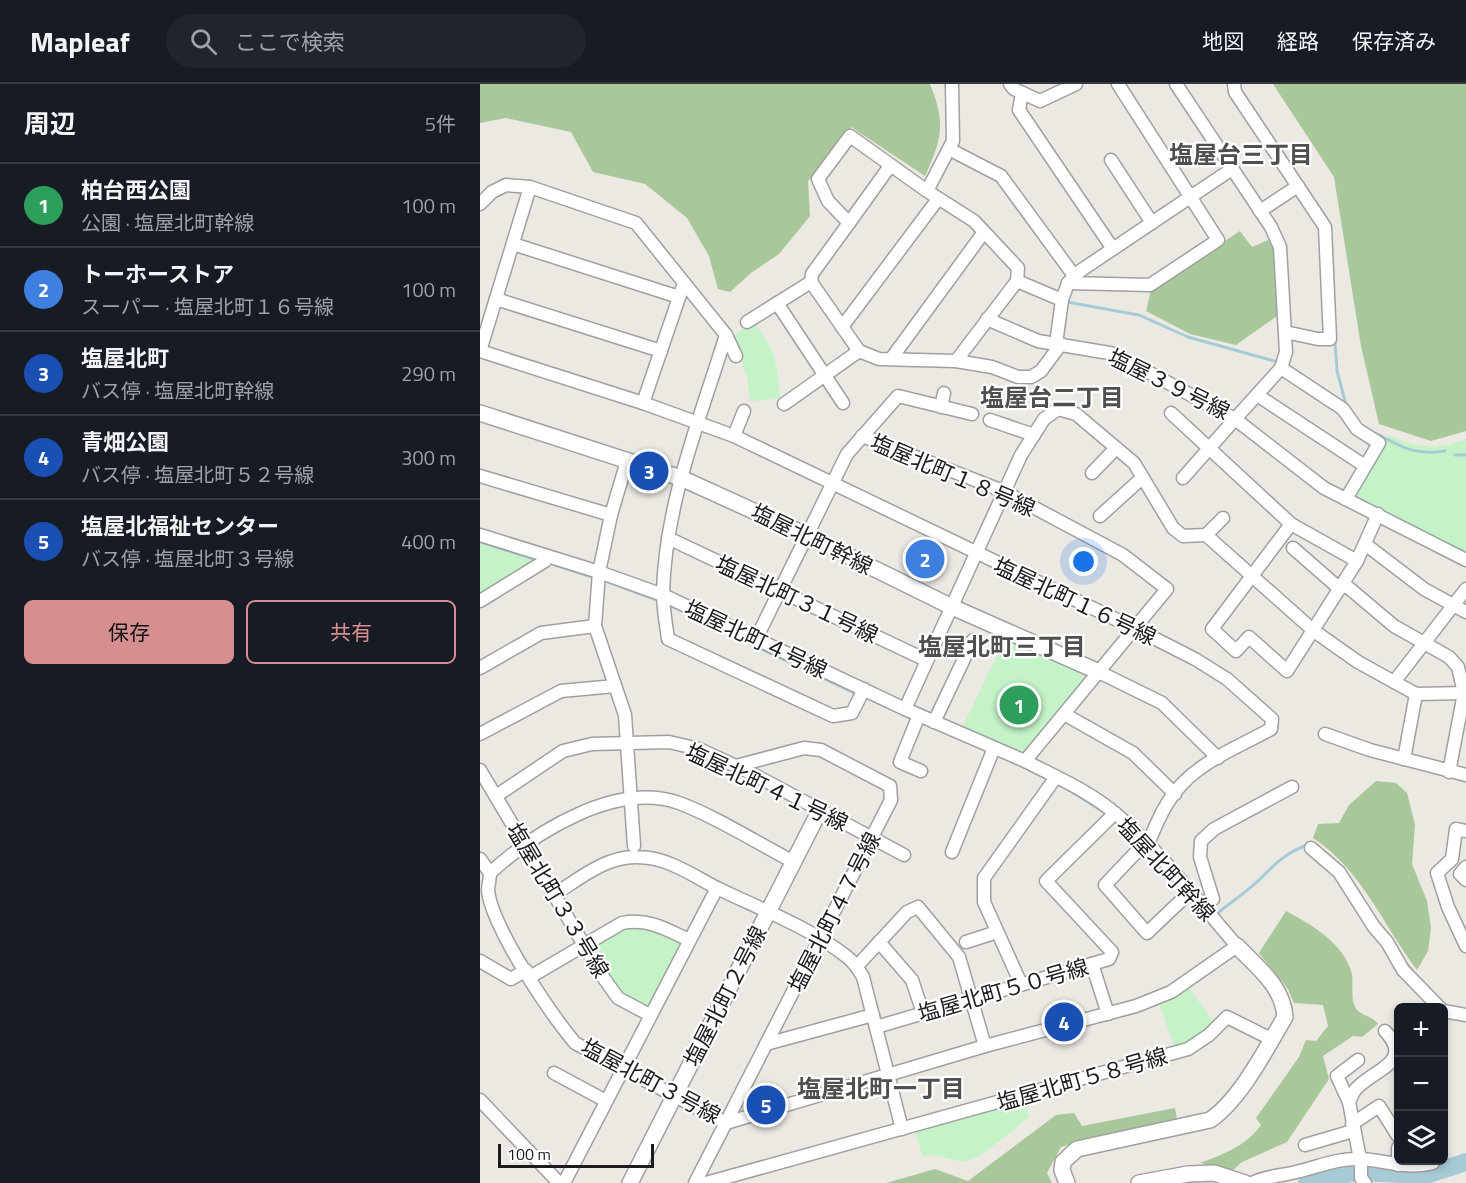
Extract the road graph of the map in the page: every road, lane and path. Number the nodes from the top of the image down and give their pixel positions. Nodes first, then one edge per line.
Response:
1 (952, 84) edge
2 (1010, 84) edge
3 (1076, 84) edge
4 (1118, 84) edge
5 (1176, 84) edge
6 (1234, 84) edge
7 (1022, 93) junction
8 (949, 149) junction
9 (1111, 160) dead end
10 (890, 166) junction
11 (1232, 169) junction
12 (1298, 186) junction
13 (530, 187) junction
14 (927, 191) junction
15 (1191, 196) junction
16 (938, 199) junction
17 (480, 204) edge
18 (1260, 212) junction
19 (1152, 223) junction
20 (849, 224) junction
21 (984, 232) junction
22 (513, 243) junction
23 (1113, 249) junction
24 (1071, 280) junction
25 (1017, 281) junction
26 (811, 282) junction
27 (684, 283) junction
28 (679, 297) junction
29 (496, 299) junction
30 (1062, 300) junction
31 (777, 303) junction
32 (987, 319) junction
33 (747, 322) dead end
34 (842, 327) junction
35 (1285, 332) junction
36 (726, 335) junction
37 (1058, 344) junction
38 (480, 351) edge
39 (661, 351) junction
40 (859, 351) junction
41 (736, 356) dead end
42 (891, 359) junction
43 (956, 361) junction
44 (1281, 368) junction
45 (825, 375) junction
46 (944, 393) dead end
47 (1257, 394) junction
48 (643, 403) junction
49 (843, 403) dead end
50 (784, 404) dead end
51 (941, 407) junction
52 (744, 411) dead end
53 (480, 413) edge
54 (1171, 413) dead end
55 (972, 414) dead end
56 (1235, 419) junction
57 (990, 420) dead end
58 (699, 422) junction
59 (1034, 435) junction
60 (734, 436) junction
61 (862, 436) junction
62 (1116, 448) junction
63 (1209, 448) junction
64 (627, 461) junction
65 (1365, 466) junction
66 (1092, 473) dead end
67 (480, 476) edge
68 (681, 478) junction
69 (1142, 478) junction
70 (1183, 478) dead end
71 (831, 482) junction
72 (1003, 491) junction
73 (1346, 499) junction
74 (1378, 514) junction
75 (611, 515) junction
76 (1100, 516) dead end
77 (1222, 518) dead end
78 (1291, 524) junction
79 (480, 535) edge
80 (806, 535) junction
81 (1206, 535) junction
82 (668, 538) junction
83 (1365, 544) junction
84 (1293, 548) dead end
85 (975, 554) junction
86 (546, 556) junction
87 (1466, 560) edge
88 (1357, 561) junction
89 (599, 572) junction
90 (1253, 575) junction
91 (1342, 586) junction
92 (1466, 589) edge
93 (780, 590) junction
94 (663, 595) junction
95 (480, 601) edge
96 (950, 606) junction
97 (1454, 606) junction
98 (1466, 612) edge
99 (595, 626) junction
100 (1134, 628) junction
101 (1314, 631) junction
102 (756, 639) junction
103 (973, 640) dead end
104 (1425, 643) junction
105 (926, 660) junction
106 (480, 668) edge
107 (1099, 672) junction
108 (1394, 682) junction
109 (615, 686) junction
110 (864, 690) junction
111 (1465, 693) edge
112 (1416, 694) junction
113 (905, 709) junction
114 (1064, 714) junction
115 (919, 715) junction
116 (934, 722) junction
117 (480, 734) edge
118 (1325, 734) dead end
119 (627, 745) junction
120 (994, 748) junction
121 (1218, 758) junction
122 (1404, 759) junction
123 (1025, 761) junction
124 (736, 766) junction
125 (480, 770) edge
126 (921, 771) dead end
127 (1449, 771) junction
128 (1466, 775) edge
129 (1056, 777) junction
130 (1293, 787) dead end
131 (1175, 794) junction
132 (496, 796) junction
133 (632, 800) junction
134 (820, 810) junction
135 (1115, 813) junction
136 (1466, 831) edge
137 (872, 837) junction
138 (1148, 844) junction
139 (525, 845) junction
140 (634, 846) dead end
141 (1311, 848) dead end
142 (952, 852) dead end
143 (904, 855) dead end
144 (480, 859) edge
145 (794, 862) junction
146 (1466, 867) edge
147 (490, 873) junction
148 (1466, 880) edge
149 (717, 888) junction
150 (1190, 892) junction
151 (555, 894) junction
152 (1204, 908) junction
153 (768, 911) junction
154 (998, 932) junction
155 (820, 939) junction
156 (689, 940) junction
157 (879, 942) junction
158 (966, 942) dead end
159 (584, 945) junction
160 (1237, 946) junction
161 (1466, 946) edge
162 (480, 962) edge
163 (1092, 964) junction
164 (857, 966) junction
165 (528, 973) junction
166 (1021, 984) junction
167 (972, 999) junction
168 (1435, 1003) edge
169 (1448, 1012) edge
170 (923, 1013) junction
171 (1108, 1014) junction
172 (650, 1015) junction
173 (1466, 1015) edge
174 (875, 1021) junction
175 (1384, 1031) dead end
176 (1271, 1039) junction
177 (766, 1044) junction
178 (985, 1046) junction
179 (1358, 1060) dead end
180 (623, 1068) junction
181 (554, 1073) dead end
182 (889, 1076) junction
183 (674, 1096) junction
184 (480, 1100) edge
185 (606, 1101) junction
186 (1349, 1102) junction
187 (726, 1123) junction
188 (1353, 1128) junction
189 (902, 1129) junction
190 (1394, 1130) edge
191 (1305, 1145) dead end
192 (1361, 1162) junction
193 (1394, 1165) edge
194 (1398, 1165) edge
195 (1426, 1165) edge
196 (1363, 1181) edge
197 (562, 1183) edge
198 (630, 1183) edge
199 (695, 1183) edge
200 (706, 1183) edge
201 (1067, 1183) edge
202 (1139, 1183) edge
203 (1245, 1183) edge

1 - 8 street
2 - 7 street
3 - 7 street
4 - 15 street
5 - 11 street
6 - 12 street
7 - 23 street
8 - 14 street
8 - 24 street
9 - 19 street
10 - 14 street
10 - 20 street
10 - 20 street
11 - 15 street
11 - 18 street
12 - 18 street
12 - 35 street
13 - 17 street
13 - 22 street
13 - 27 street
14 - 16 street
15 - 19 street
15 - 24 street
16 - 21 street
16 - 34 street
18 - 35 street
19 - 23 street
20 - 26 street
21 - 25 street
21 - 42 street
22 - 28 street
22 - 29 street
23 - 24 street
24 - 30 street
25 - 30 street
25 - 32 street
26 - 31 street
26 - 34 street
27 - 28 street
27 - 36 street
28 - 39 street
29 - 38 street
29 - 39 street
30 - 37 street
31 - 33 street
31 - 45 street
32 - 37 street, 塩屋３９号線
32 - 43 street
34 - 40 street
35 - 44 street
36 - 41 street
36 - 58 street
37 - 43 street
37 - 56 street, 塩屋３９号線
38 - 48 street, 塩屋北町１６号線
39 - 48 street
40 - 42 street
40 - 45 street
42 - 43 street
44 - 47 street, 塩屋３９号線
44 - 65 street
45 - 49 street
45 - 50 street
46 - 51 street
47 - 56 street, 塩屋３９号線
47 - 65 street
48 - 58 street, 塩屋北町１６号線
51 - 55 street
51 - 61 street
52 - 60 street
53 - 64 street, 塩屋北町幹線
54 - 63 street
56 - 63 street
56 - 73 street
57 - 59 street
58 - 60 street, 塩屋北町１６号線
58 - 68 street
59 - 62 street
59 - 72 street
60 - 71 street, 塩屋北町１６号線
61 - 71 street
61 - 72 street, 塩屋北町１８号線
62 - 66 street
62 - 69 street
63 - 70 street
63 - 78 street
64 - 68 street, 塩屋北町幹線
64 - 75 street
65 - 73 street
67 - 75 street
68 - 80 street, 塩屋北町幹線
68 - 82 street
69 - 76 street
69 - 81 street
71 - 80 street
71 - 85 street, 塩屋北町１６号線
72 - 85 street
72 - 100 street, 塩屋北町１８号線
73 - 74 street
74 - 83 street
74 - 87 street
75 - 89 street
77 - 81 street
78 - 88 street
78 - 90 street
79 - 86 street, 塩屋北町４号線
80 - 93 street
80 - 96 street, 塩屋北町幹線
81 - 90 street
82 - 93 street, 塩屋北町３１号線
82 - 94 street
83 - 88 street
83 - 97 street
84 - 91 street
85 - 96 street
85 - 100 street, 塩屋北町１６号線
86 - 89 street, 塩屋北町４号線
86 - 95 street
88 - 91 street
89 - 94 street, 塩屋北町４号線
89 - 99 street
90 - 101 street
90 - 101 street
91 - 101 street
91 - 104 street
92 - 97 street
93 - 102 street
93 - 105 street, 塩屋北町３１号線
94 - 102 street, 塩屋北町４号線
94 - 110 street
96 - 105 street
96 - 107 street, 塩屋北町幹線
97 - 98 street
97 - 104 street
99 - 106 street
99 - 109 street
100 - 107 street, 塩屋北町１８号線
100 - 121 street, 塩屋北町１６号線
101 - 108 street
102 - 110 street, 塩屋北町４号線
103 - 116 street
104 - 108 street
104 - 111 street
105 - 113 street
107 - 114 street
107 - 121 street
108 - 112 street
109 - 117 street
109 - 119 street
110 - 113 street, 塩屋北町４号線
111 - 112 street
111 - 127 street
112 - 122 street
113 - 115 street, 塩屋北町４号線
114 - 123 street
114 - 131 street
115 - 116 street, 塩屋北町４号線
115 - 126 street
116 - 120 street, 塩屋北町４号線
118 - 122 street
119 - 124 street, 塩屋北町４１号線
119 - 132 street, 塩屋北町４１号線
119 - 133 street
120 - 123 street, 塩屋北町４号線
120 - 142 street
121 - 131 street, 塩屋北町１６号線
122 - 127 street
123 - 129 street, 塩屋北町幹線
124 - 134 street, 塩屋北町４１号線
124 - 137 street, 塩屋北町４７号線
125 - 132 street, 塩屋北町３３号線
127 - 128 street
129 - 135 street, 塩屋北町幹線
129 - 154 street
130 - 152 street
131 - 138 street, 塩屋北町１６号線
132 - 139 street, 塩屋北町３３号線
133 - 139 street
133 - 140 street
133 - 145 street
134 - 137 street, 塩屋北町４１号線
134 - 145 street, 塩屋北町２号線
135 - 138 street, 塩屋北町幹線
135 - 163 street, 塩屋北町５０号線
136 - 161 street
137 - 143 street, 塩屋北町４１号線
137 - 155 street, 塩屋北町４７号線
138 - 150 street, 塩屋北町幹線
138 - 150 street
139 - 147 street
139 - 151 street, 塩屋北町３３号線
141 - 168 street
144 - 147 street
145 - 153 street, 塩屋北町２号線
146 - 148 street
147 - 165 street, 塩屋北町３号線
149 - 151 street
149 - 153 street
149 - 156 street
150 - 152 street, 塩屋北町幹線
151 - 159 street, 塩屋北町３３号線
152 - 160 street, 塩屋北町幹線
153 - 155 street
153 - 183 street, 塩屋北町２号線
154 - 158 street
154 - 166 street
155 - 164 street
155 - 177 street, 塩屋北町４７号線
156 - 159 street
156 - 172 street
157 - 164 street
157 - 167 street
157 - 170 street
159 - 165 street
159 - 172 street, 塩屋北町３３号線
160 - 171 street, 塩屋北町３号線
160 - 176 street, 塩屋北町幹線
162 - 165 street
163 - 166 street, 塩屋北町５０号線
163 - 171 street
164 - 174 street
165 - 180 street, 塩屋北町３号線
166 - 167 street, 塩屋北町５０号線
167 - 170 street, 塩屋北町５０号線
167 - 178 street
169 - 173 street
170 - 174 street, 塩屋北町５０号線
171 - 178 street, 塩屋北町３号線
172 - 180 street
174 - 177 street, 塩屋北町５０号線
174 - 182 street
175 - 186 street
176 - 189 street, 塩屋北町５８号線
176 - 201 street, 塩屋北町幹線
177 - 187 street, 塩屋北町４７号線
178 - 182 street, 塩屋北町３号線
179 - 186 street
180 - 183 street, 塩屋北町３号線
180 - 185 street
181 - 185 street
182 - 187 street, 塩屋北町３号線
182 - 189 street
183 - 187 street, 塩屋北町３号線
183 - 198 street, 塩屋北町２号線
184 - 197 street
185 - 197 street
186 - 188 street
187 - 199 street, 塩屋北町４７号線
188 - 190 street
188 - 191 street
188 - 192 street
189 - 200 street, 塩屋北町５８号線
192 - 193 street
192 - 196 street
192 - 203 street
194 - 195 street
202 - 203 street

